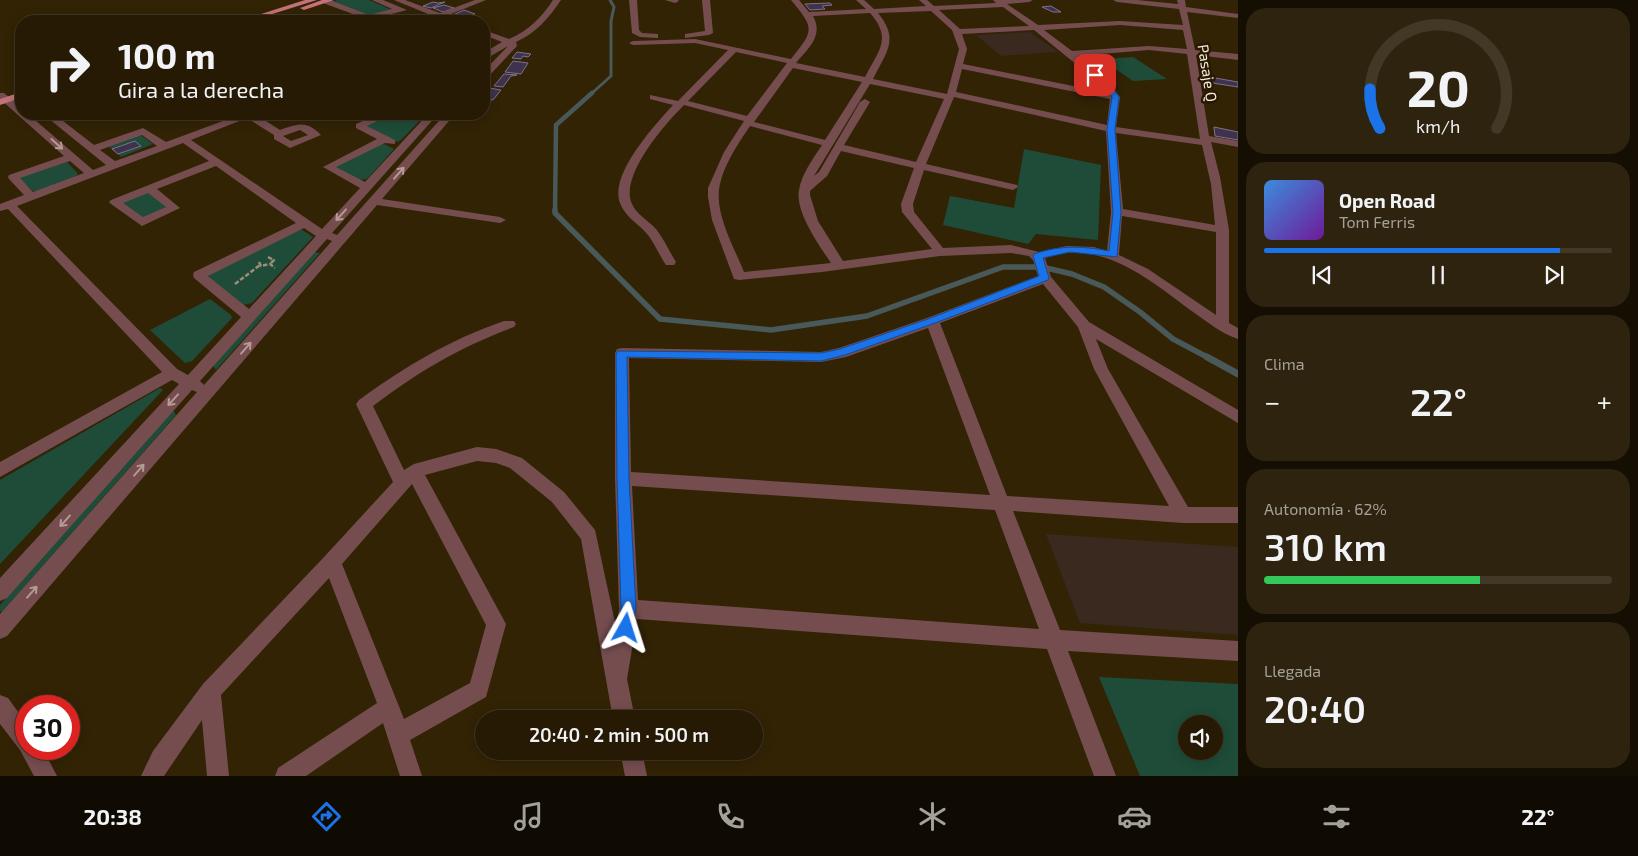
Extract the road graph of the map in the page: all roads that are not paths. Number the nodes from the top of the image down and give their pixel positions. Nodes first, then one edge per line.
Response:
1 (313, 0) edge
2 (376, 0) edge
3 (398, 0) edge
4 (482, 0) edge
5 (557, 0) edge
6 (633, 0) edge
7 (669, 0) edge
8 (706, 0) edge
9 (796, 0) edge
10 (860, 0) edge
11 (923, 0) edge
12 (1028, 0) edge
13 (1117, 0) edge
14 (328, 1) edge
15 (674, 1) edge
16 (1000, 2) edge
17 (1182, 6) edge
18 (934, 8) junction
19 (399, 9) junction
20 (872, 11) junction
21 (808, 14) junction
22 (263, 15) edge
23 (282, 15) edge
24 (362, 15) edge
25 (379, 15) edge
26 (414, 15) edge
27 (436, 15) edge
28 (442, 15) edge
29 (1238, 16) edge
30 (1037, 28) junction
31 (1188, 28) junction
32 (957, 32) junction
33 (490, 35) edge
34 (490, 42) edge
35 (633, 43) dead end
36 (510, 44) junction
37 (734, 49) junction
38 (1190, 52) junction
39 (490, 53) edge
40 (1071, 54) junction
41 (1238, 58) edge
42 (793, 62) junction
43 (960, 66) junction
44 (490, 69) edge
45 (868, 78) junction
46 (15, 93) edge
47 (951, 94) junction
48 (653, 97) dead end
49 (1115, 97) junction
50 (2, 98) edge
51 (865, 102) dead end
52 (681, 103) junction
53 (15, 108) edge
54 (30, 120) edge
55 (56, 120) edge
56 (233, 120) edge
57 (258, 120) edge
58 (373, 120) edge
59 (427, 120) edge
60 (445, 120) edge
61 (749, 121) junction
62 (1111, 129) junction
63 (279, 134) dead end
64 (184, 139) junction
65 (385, 139) junction
66 (1205, 142) junction
67 (826, 143) junction
68 (1238, 144) edge
69 (164, 146) junction
70 (402, 147) junction
71 (838, 147) junction
72 (92, 149) junction
73 (1238, 152) edge
74 (71, 157) junction
75 (216, 162) junction
76 (920, 165) junction
77 (114, 166) junction
78 (91, 174) junction
79 (366, 187) junction
80 (1013, 187) dead end
81 (150, 189) dead end
82 (805, 189) junction
83 (32, 197) junction
84 (374, 201) junction
85 (5, 206) edge
86 (1117, 212) junction
87 (500, 220) dead end
88 (304, 223) junction
89 (1223, 230) junction
90 (323, 235) junction
91 (341, 239) junction
92 (940, 252) junction
93 (1113, 255) junction
94 (1038, 258) junction
95 (670, 262) dead end
96 (839, 265) junction
97 (1044, 278) junction
98 (249, 316) junction
99 (932, 321) junction
100 (509, 324) dead end
101 (1084, 325) junction
102 (1222, 326) junction
103 (1238, 334) edge
104 (172, 373) junction
105 (188, 384) junction
106 (208, 392) junction
107 (1238, 417) edge
108 (0, 470) edge
109 (408, 477) junction
110 (623, 478) junction
111 (1001, 503) junction
112 (1183, 515) junction
113 (1238, 515) edge
114 (332, 562) junction
115 (0, 592) edge
116 (628, 608) junction
117 (0, 629) edge
118 (1054, 640) junction
119 (1238, 651) edge
120 (617, 686) junction
121 (210, 690) junction
122 (0, 706) edge
123 (389, 707) junction
124 (622, 710) edge
125 (15, 726) edge
126 (397, 735) junction
127 (37, 760) edge
128 (633, 760) edge
129 (46, 776) edge
130 (152, 776) edge
131 (218, 776) edge
132 (286, 776) edge
133 (411, 776) edge
134 (636, 776) edge
135 (1104, 776) edge

1 - 22 main road
2 - 19 street
3 - 27 street
4 - 28 street
5 - 36 street
6 - 8 street
7 - 15 street
9 - 21 street
10 - 20 street
11 - 18 street
12 - 16 street
13 - 17 street
14 - 23 main road
14 - 24 street
16 - 18 street
16 - 30 street
17 - 29 street
17 - 31 street, Pasaje Q
18 - 20 street
18 - 32 street
19 - 25 street
19 - 26 street
20 - 21 street
20 - 45 street
21 - 42 street
30 - 31 street
30 - 32 street
30 - 40 street
31 - 38 street, Pasaje Q
32 - 43 street
33 - 36 street
34 - 36 street
35 - 37 street
36 - 39 street
36 - 44 street
37 - 42 street
37 - 52 street
38 - 40 street
38 - 41 street
38 - 66 street, Pasaje Q
40 - 49 street
42 - 45 street
42 - 61 street
43 - 47 street
43 - 49 street
45 - 47 street
45 - 67 street
46 - 50 main road
47 - 62 street
47 - 76 street
48 - 52 street
49 - 62 street
50 - 53 street
51 - 71 street
52 - 61 street
52 - 95 street
54 -> 74 street
55 - 72 street
56 - 64 street
57 - 63 street
58 - 65 street
59 - 70 street
84 -> 60 street
61 - 67 street
61 - 96 street
62 - 66 street
62 - 86 street
64 - 69 street
64 - 75 street
65 - 70 street
65 - 79 street
66 - 68 street
66 - 73 street
66 - 89 street, Pasaje Q
67 - 82 street
69 - 72 street
69 - 77 street
70 - 79 street
71 - 76 street
71 - 82 street
72 - 77 street
74 - 78 street
74 - 83 street
75 - 81 street
75 - 88 street
76 - 80 street
76 - 92 street
77 - 78 street
78 - 83 street
79 -> 90 street
82 - 96 street
83 - 85 street
84 - 87 street
84 - 91 street
85 - 104 street
86 - 89 street
86 - 93 street
88 - 90 street
88 - 98 street
89 - 102 street, Pasaje Q
90 - 91 street
90 - 98 street
106 -> 91 street
92 - 94 street
92 - 96 street
93 - 94 street
93 - 102 street
94 - 97 street
97 - 99 street
97 - 101 street
98 - 105 street
99 - 110 street
99 - 111 street
100 - 109 street
101 - 107 street
101 - 112 street
102 - 103 street
104 - 105 street
104 - 108 street
105 - 106 street
105 -> 115 street
117 -> 106 street
109 - 114 street
109 - 120 street
109 - 126 street
110 - 111 street
110 - 116 street
111 - 112 street
111 - 118 street
112 - 113 street
114 - 121 street
114 - 123 street
116 - 118 street
116 - 120 street
118 - 119 street
118 - 135 street
120 - 124 street
121 - 130 street
121 - 131 street
122 - 125 street
123 - 126 street
123 - 132 street
126 - 133 street
127 - 129 street
128 - 134 street

